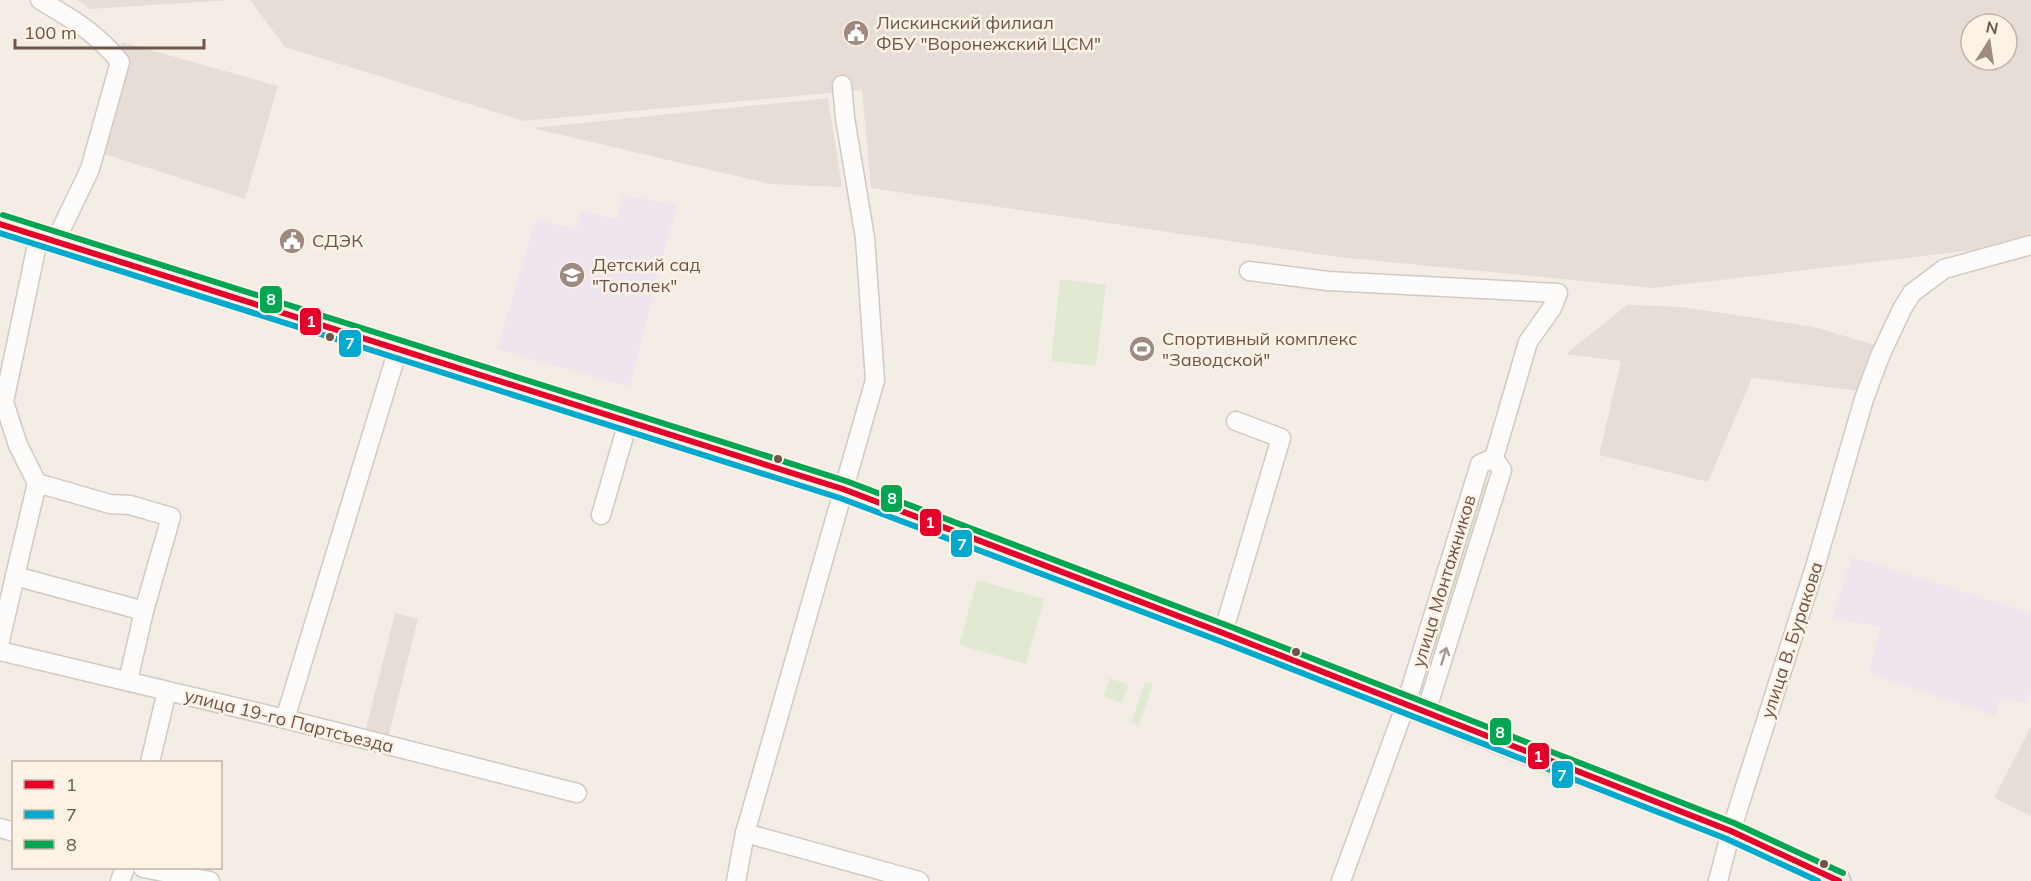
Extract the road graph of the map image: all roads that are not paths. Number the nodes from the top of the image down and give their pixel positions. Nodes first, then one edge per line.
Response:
1 (40, 0) edge
2 (842, 85) dead end
3 (0, 224) edge
4 (48, 237) junction
5 (2031, 245) edge
6 (1249, 271) dead end
7 (398, 349) junction
8 (1236, 421) dead end
9 (628, 422) junction
10 (37, 483) junction
11 (843, 489) junction
12 (602, 515) dead end
13 (15, 576) junction
14 (144, 610) junction
15 (1223, 633) junction
16 (0, 641) edge
17 (0, 651) edge
18 (128, 681) junction
19 (167, 691) junction
20 (1416, 708) junction
21 (285, 719) junction
22 (150, 761) edge
23 (578, 794) dead end
24 (1731, 831) junction
25 (745, 833) junction
26 (153, 869) edge
27 (210, 881) edge
28 (736, 881) edge
29 (919, 881) edge
30 (1341, 881) edge
31 (1718, 881) edge
32 (1839, 881) edge

1 - 4 street
2 - 11 street
3 - 4 main road
4 - 7 main road
4 - 10 street
5 - 24 street, улица В. Буракова
6 - 20 street, улица Монтажников
7 - 9 main road
7 - 21 street
8 - 15 street
9 - 11 main road
9 - 12 street
10 - 13 street
10 - 14 street
11 - 15 main road
11 - 25 street
13 - 14 street
13 - 16 street
14 - 18 street
15 - 20 main road
17 - 18 street, улица 19-го Партсъезда
18 - 19 street, улица 19-го Партсъезда
19 - 21 street, улица 19-го Партсъезда
19 - 22 street
20 - 24 main road
20 - 30 street, улица Монтажников
21 - 23 street, улица 19-го Партсъезда
24 - 31 street, улица В. Буракова
24 - 32 main road
25 - 28 street
25 - 29 street
26 - 27 street

